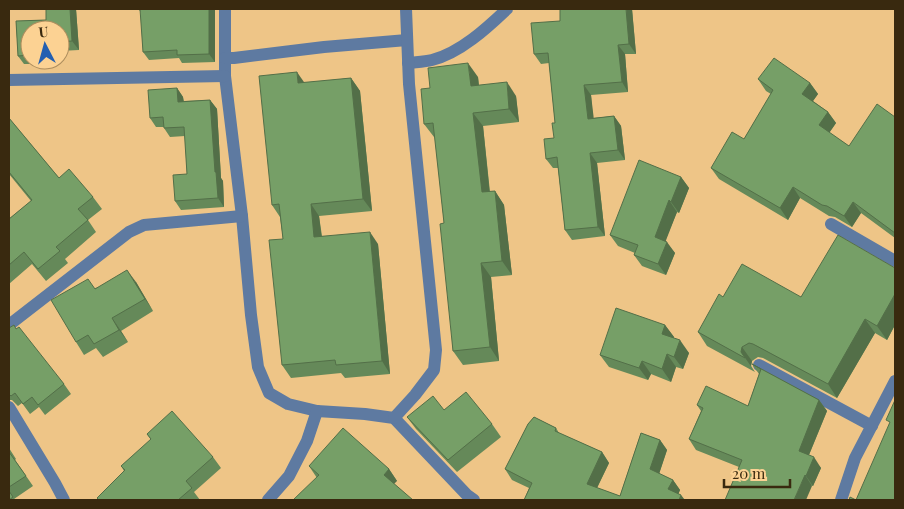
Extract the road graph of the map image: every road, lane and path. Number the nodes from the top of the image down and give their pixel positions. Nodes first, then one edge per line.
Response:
1 (225, 9) edge
2 (406, 9) edge
3 (507, 9) edge
4 (407, 40) junction
5 (225, 58) junction
6 (408, 62) junction
7 (225, 76) junction
8 (9, 80) edge
9 (242, 216) junction
10 (831, 224) dead end
11 (895, 261) edge
12 (9, 325) edge
13 (760, 365) edge
14 (895, 381) edge
15 (9, 407) edge
16 (317, 411) junction
17 (394, 418) junction
18 (872, 426) junction
19 (468, 499) edge
20 (64, 500) edge
21 (268, 500) edge
22 (841, 500) edge

1 - 5 street
2 - 4 street
3 - 6 street
4 - 5 street
4 - 6 street
5 - 7 street
6 - 17 street
7 - 8 street
7 - 9 street
9 - 12 street
9 - 16 street
10 - 11 street
13 - 18 street
14 - 18 street
15 - 20 street
16 - 17 street
16 - 21 street
17 - 19 street
18 - 22 street

